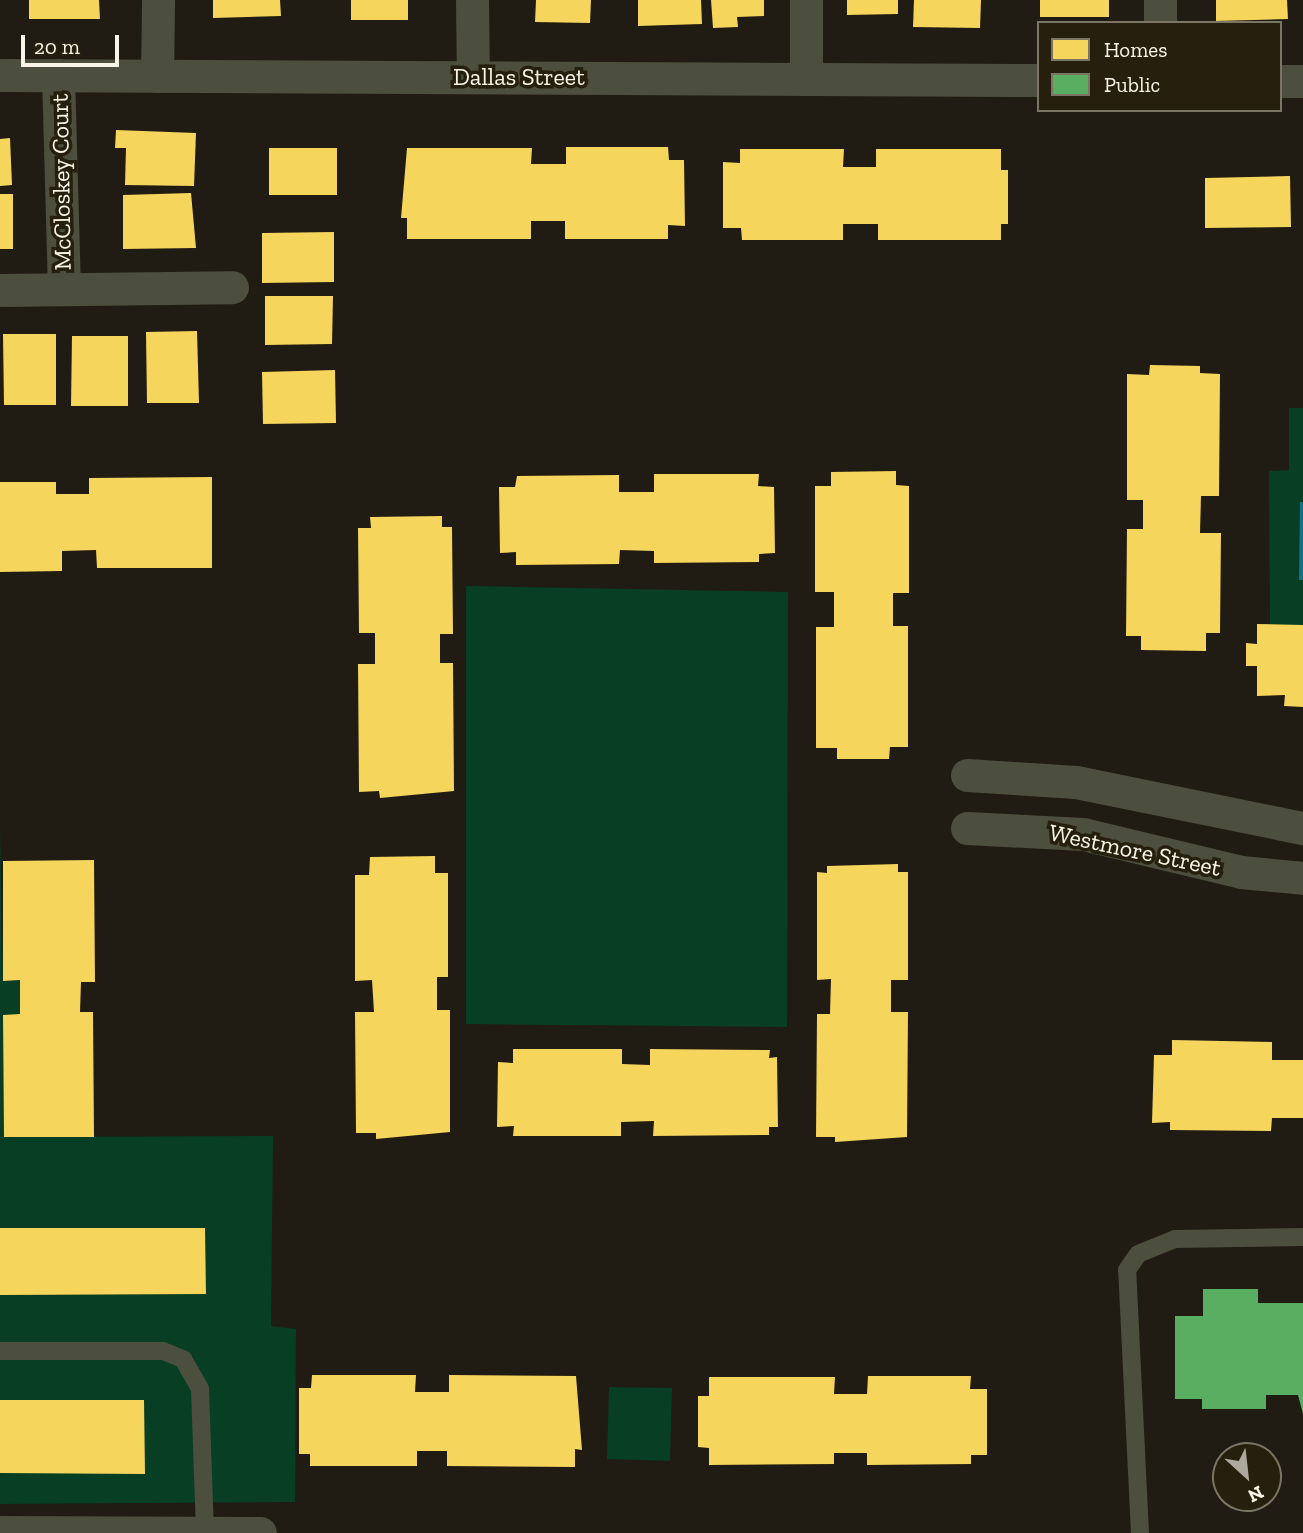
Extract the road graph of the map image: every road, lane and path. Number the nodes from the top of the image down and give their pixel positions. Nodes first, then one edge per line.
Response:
1 (158, 0) edge
2 (472, 0) edge
3 (806, 0) edge
4 (1160, 0) edge
5 (1160, 21) edge
6 (0, 75) edge
7 (58, 75) junction
8 (158, 76) junction
9 (473, 77) junction
10 (806, 79) junction
11 (1037, 80) edge
12 (1282, 81) edge
13 (1303, 81) edge
14 (232, 287) dead end
15 (64, 289) junction
16 (0, 290) edge
17 (967, 775) dead end
18 (967, 828) dead end
19 (1303, 828) edge
20 (1303, 878) edge
21 (1303, 1237) edge
22 (0, 1351) edge
23 (0, 1532) edge
24 (205, 1533) edge
25 (260, 1533) edge
26 (1140, 1533) edge

1 - 8 street
2 - 9 street
3 - 10 street
4 - 5 street
6 - 7 street, Dallas Street
7 - 8 street, Dallas Street
7 - 15 street, McCloskey Court
8 - 9 street, Dallas Street
9 - 10 street, Dallas Street
10 - 11 street, Dallas Street
12 - 13 street
14 - 15 street, McCloskey Court
15 - 16 street, McCloskey Court
17 - 19 street
18 - 20 street, Westmore Street
21 - 26 lane
22 - 24 lane
23 - 24 street
24 - 25 street

